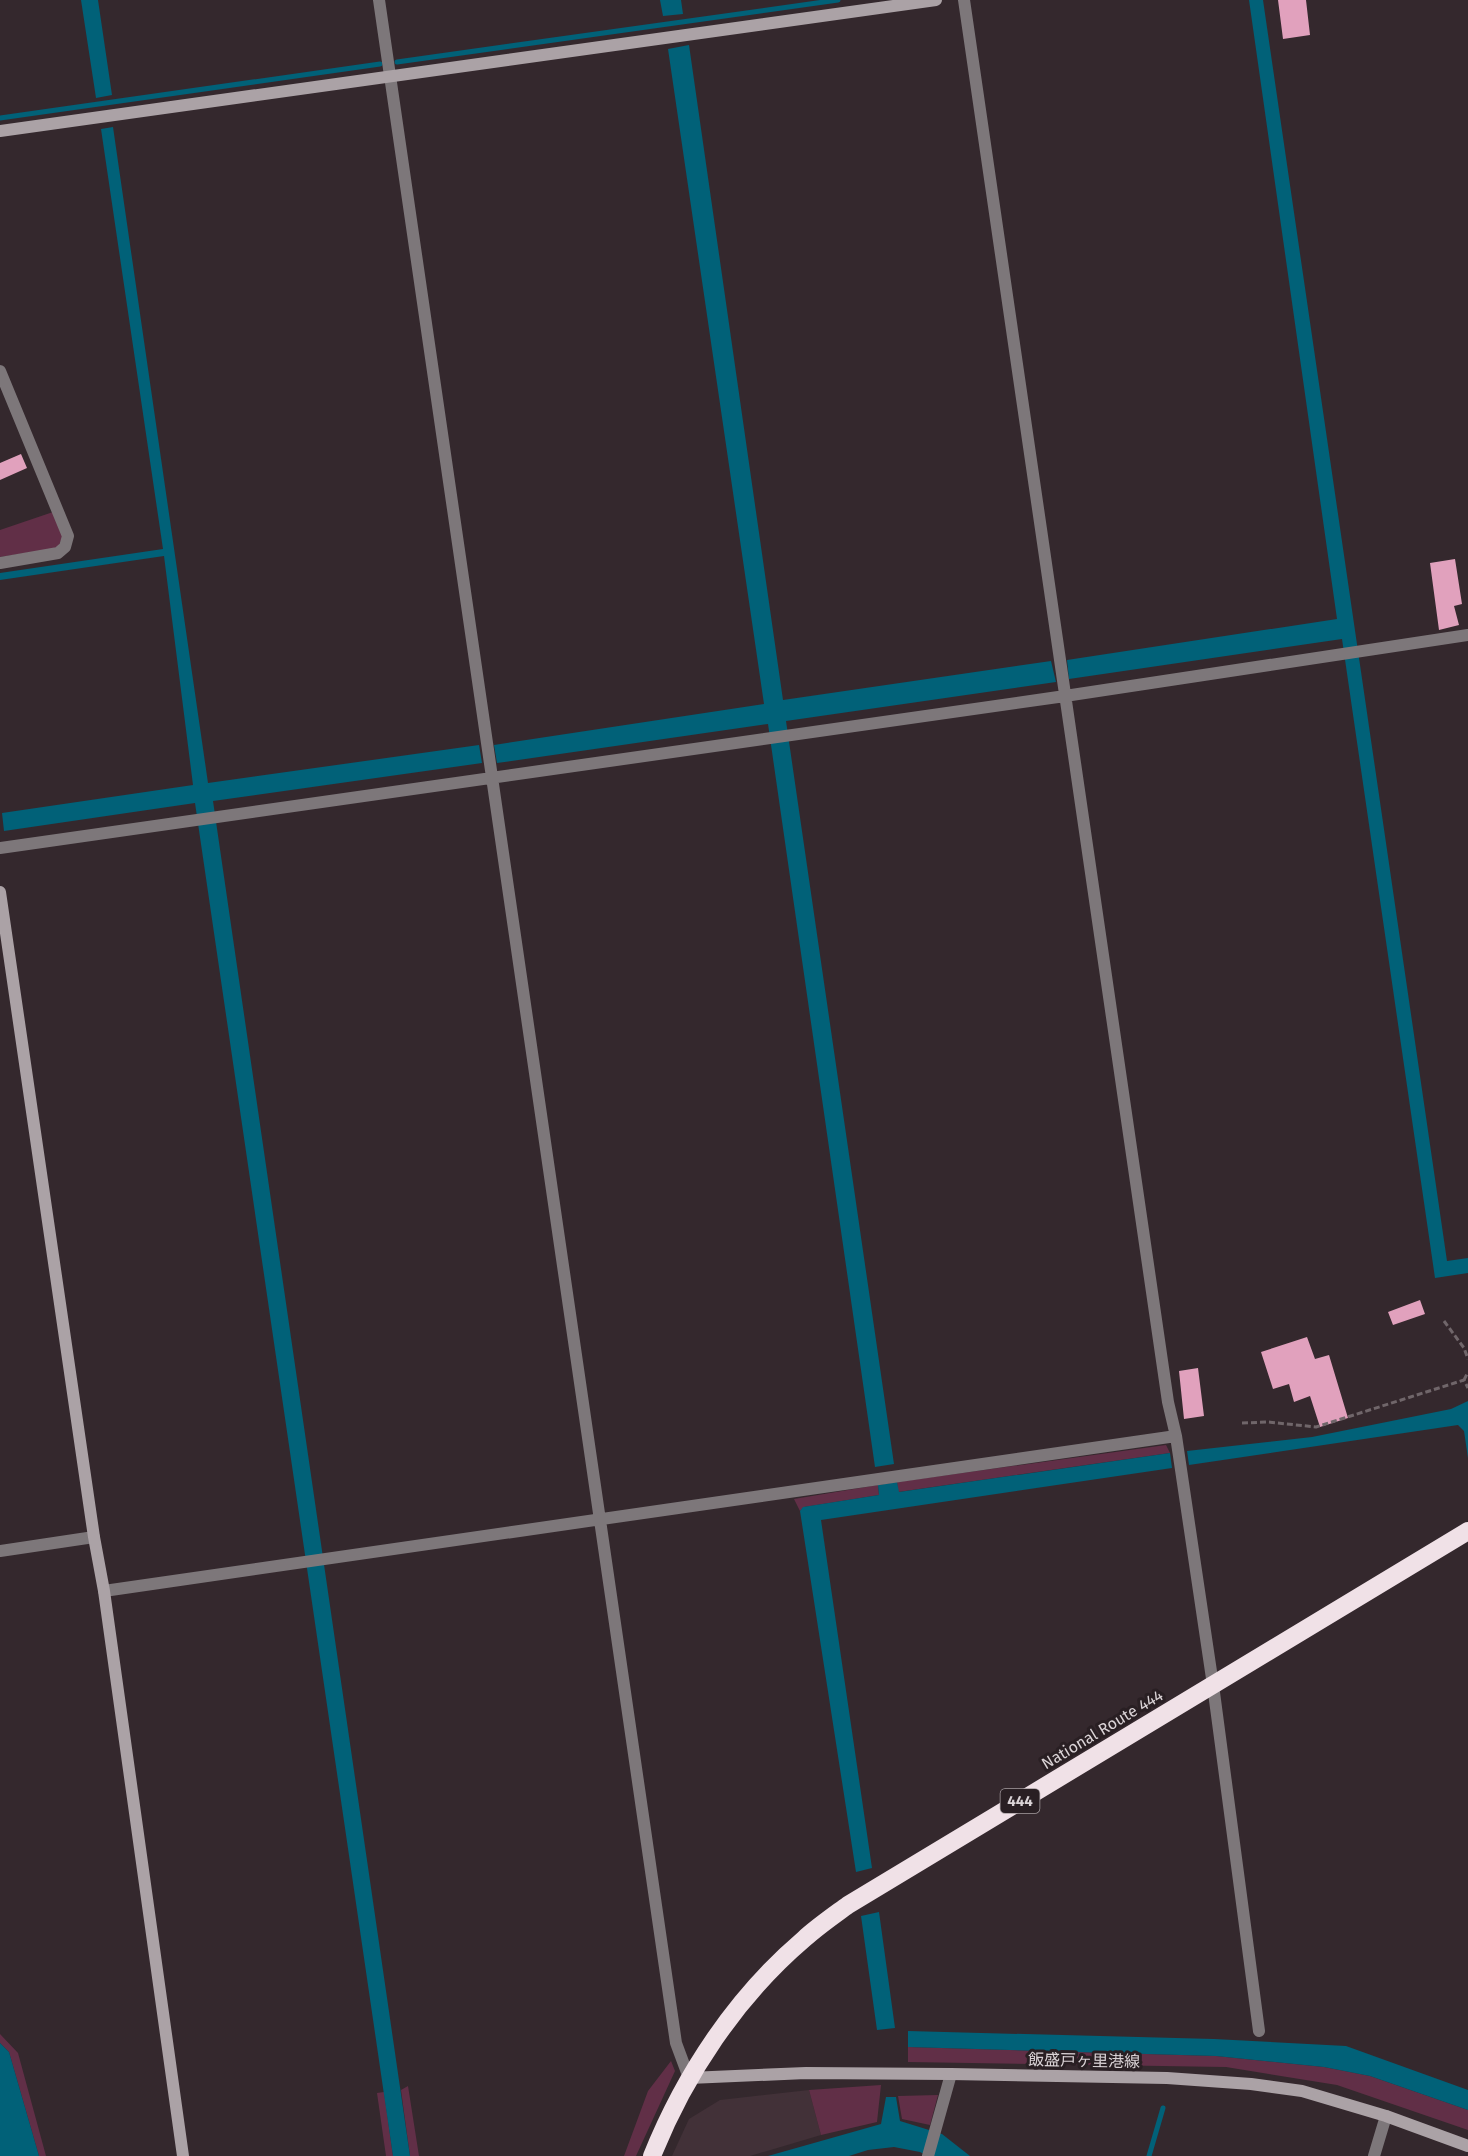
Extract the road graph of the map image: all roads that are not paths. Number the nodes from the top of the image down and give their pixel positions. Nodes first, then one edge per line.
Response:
1 (379, 0) edge
2 (936, 0) edge
3 (964, 0) edge
4 (390, 77) junction
5 (0, 131) edge
6 (0, 371) edge
7 (0, 563) edge
8 (1468, 635) edge
9 (1065, 696) junction
10 (492, 778) junction
11 (0, 848) edge
12 (0, 892) edge
13 (1176, 1436) junction
14 (601, 1518) junction
15 (1468, 1531) edge
16 (94, 1537) junction
17 (0, 1551) edge
18 (104, 1591) junction
19 (1213, 1685) junction
20 (1259, 2031) dead end
21 (951, 2074) junction
22 (689, 2078) junction
23 (1386, 2116) junction
24 (1468, 2146) edge
25 (183, 2156) edge
26 (652, 2156) edge
27 (928, 2156) edge
28 (1374, 2156) edge

1 - 4 street
2 - 4 street
3 - 9 street
4 - 5 street
4 - 10 street
6 - 7 street
8 - 9 street
9 - 10 street
9 - 13 street
10 - 11 street
10 - 14 street
12 - 16 street
13 - 14 street
13 - 19 street
14 - 18 street
14 - 22 street
15 - 19 highway, National Route 444 / 444
16 - 17 street
16 - 18 street
18 - 25 street
19 - 20 street
19 - 22 highway, National Route 444 / 444
21 - 22 street, 飯盛戸ヶ里港線
21 - 23 street, 飯盛戸ヶ里港線
21 - 27 street
22 - 26 highway, National Route 444 / 444
23 - 24 street, 飯盛戸ヶ里港線
23 - 28 street

